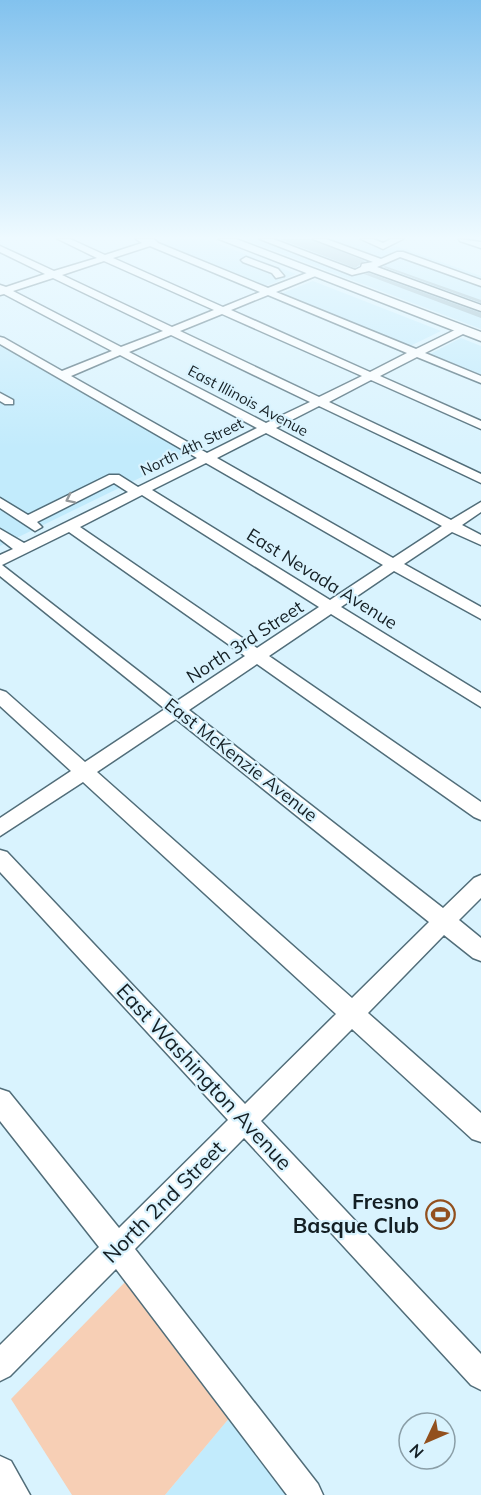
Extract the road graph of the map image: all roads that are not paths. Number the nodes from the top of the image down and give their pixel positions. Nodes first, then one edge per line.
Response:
1 (39, 309) edge
2 (125, 309) edge
3 (219, 309) edge
4 (229, 309) edge
5 (310, 309) edge
6 (408, 309) edge
7 (224, 311) junction
8 (463, 330) junction
9 (172, 331) junction
10 (481, 337) edge
11 (0, 340) edge
12 (121, 351) junction
13 (417, 353) junction
14 (62, 375) junction
15 (371, 376) junction
16 (481, 380) edge
17 (321, 401) junction
18 (481, 425) edge
19 (267, 428) junction
20 (207, 458) junction
21 (481, 479) edge
22 (140, 491) junction
23 (0, 502) edge
24 (481, 506) edge
25 (27, 521) junction
26 (70, 526) junction
27 (452, 526) junction
28 (0, 533) edge
29 (48, 537) junction
30 (481, 541) edge
31 (23, 549) junction
32 (0, 561) edge
33 (394, 564) junction
34 (0, 569) edge
35 (332, 608) junction
36 (481, 614) edge
37 (256, 658) junction
38 (0, 696) edge
39 (481, 701) edge
40 (177, 710) junction
41 (86, 771) junction
42 (481, 812) edge
43 (0, 828) edge
44 (0, 858) edge
45 (481, 884) edge
46 (444, 921) junction
47 (481, 951) edge
48 (354, 1013) junction
49 (0, 1101) edge
50 (244, 1121) junction
51 (481, 1130) edge
52 (118, 1249) junction
53 (0, 1366) edge
54 (481, 1375) edge
55 (0, 1472) edge
56 (14, 1495) edge
57 (307, 1495) edge

1 - 12 street, East Illinois Avenue
2 - 9 street
3 - 7 street
4 - 7 street
5 - 13 street
6 - 8 main road
7 - 9 street
7 - 15 street
8 - 10 main road
8 - 13 street, North 4th Street
9 - 12 street
9 - 17 street
11 - 14 street
12 - 14 street
12 - 19 street, East Illinois Avenue
13 - 15 street, North 4th Street
13 - 16 street
14 - 20 street
15 - 17 street, North 4th Street
15 - 18 street
17 - 19 street, North 4th Street
17 - 21 street
19 - 20 street, North 4th Street
19 - 27 street, East Illinois Avenue
20 - 22 street, North 4th Street
20 - 33 street
22 -> 25 street, East Nevada Avenue
22 - 26 street, North 4th Street
22 - 35 street, East Nevada Avenue
23 - 25 street
24 - 27 street, North 3rd Street
25 - 29 street
26 - 29 street, North 4th Street
26 - 37 street
27 - 30 street, East Illinois Avenue
27 - 33 street, North 3rd Street
28 - 31 street
29 - 31 street, North 4th Street
31 - 32 street, North 4th Street
33 - 35 street, North 3rd Street
33 - 36 street
34 - 40 street, East McKenzie Avenue
35 - 37 street, North 3rd Street
35 - 39 street, East Nevada Avenue
37 - 40 street, North 3rd Street
37 - 42 street
38 - 41 street
40 - 41 street, North 3rd Street
40 - 46 street, East McKenzie Avenue
41 - 43 street, North 3rd Street
41 - 48 street
44 - 50 street, East Washington Avenue
45 - 46 street, North 2nd Street
46 - 47 street, East McKenzie Avenue
46 - 48 street, North 2nd Street
48 - 50 street, North 2nd Street
48 - 51 street
49 - 52 street
50 - 52 street, North 2nd Street
50 - 54 street, East Washington Avenue
52 - 53 street, North 2nd Street
52 - 57 street
55 - 56 street

